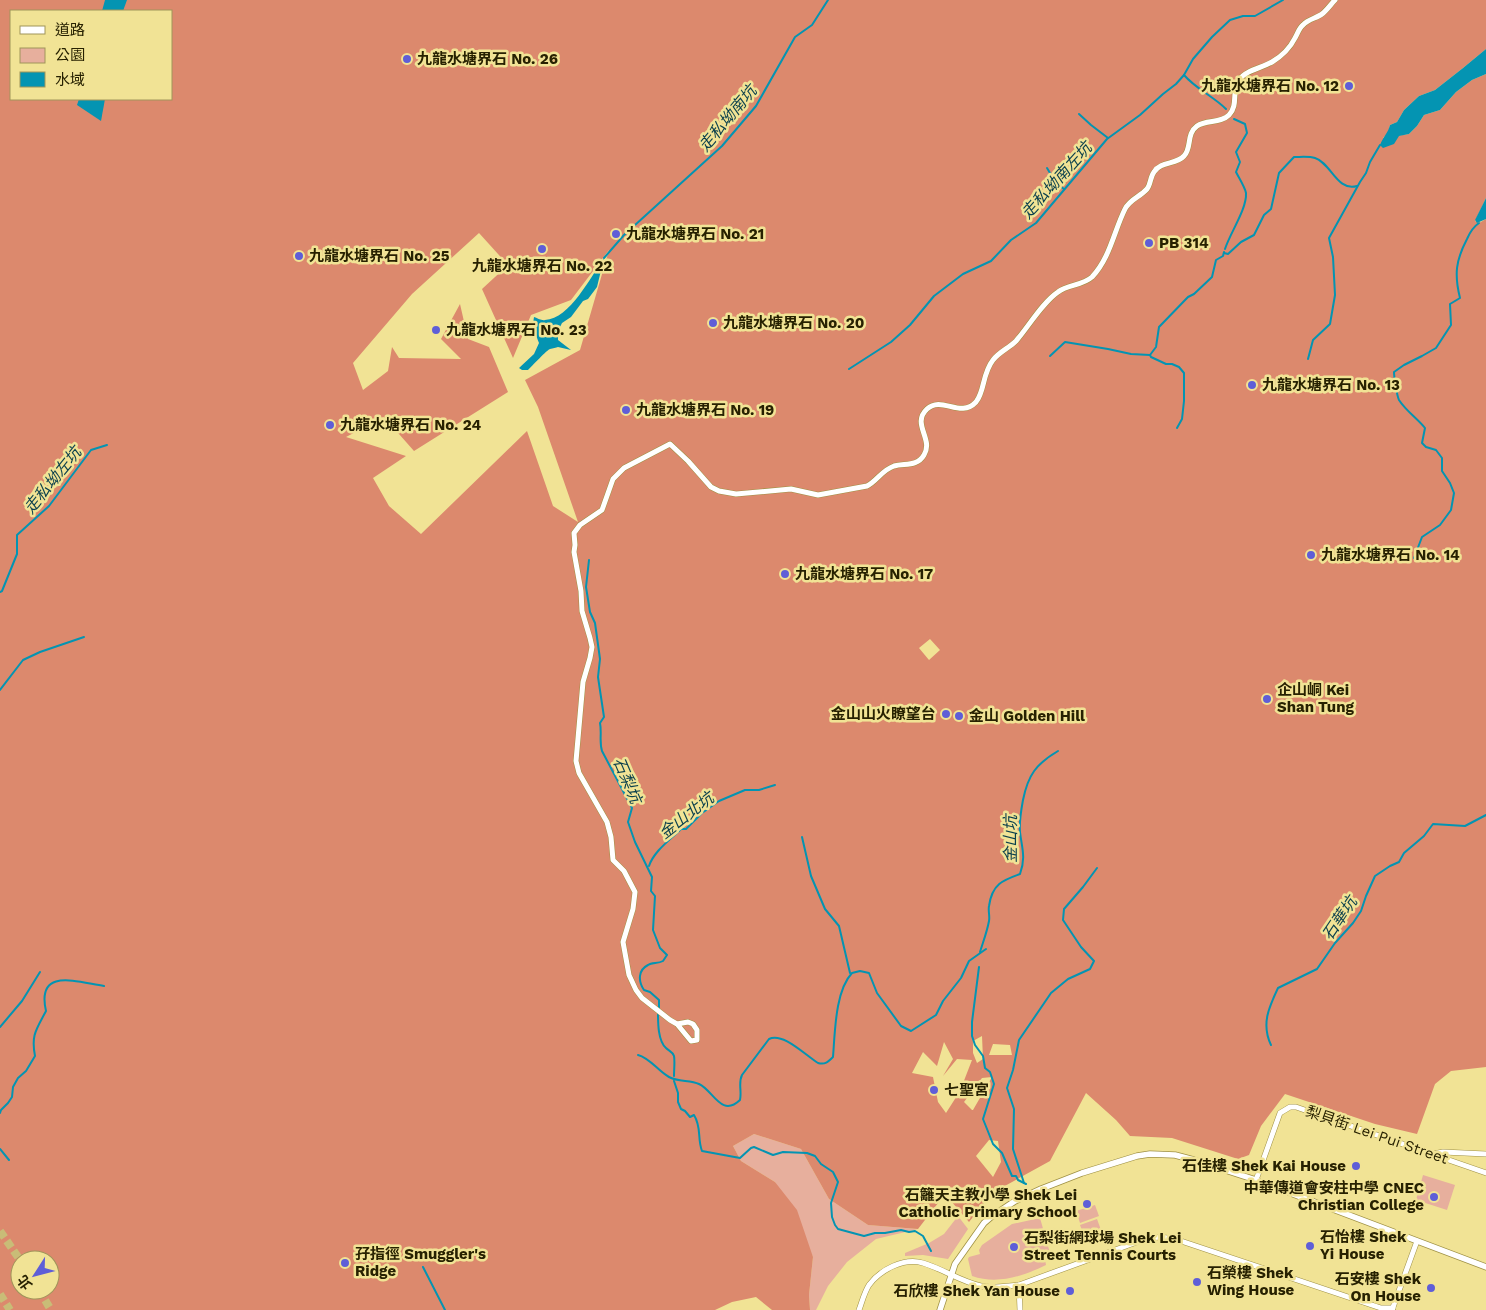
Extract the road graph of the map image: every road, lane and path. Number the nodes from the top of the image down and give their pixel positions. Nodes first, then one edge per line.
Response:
1 (1335, 0) edge
2 (677, 1024) dead end
3 (1462, 1153) junction
4 (1430, 1154) junction
5 (1486, 1154) edge
6 (1458, 1163) junction
7 (1486, 1173) edge
8 (1256, 1180) junction
9 (1417, 1241) junction
10 (1486, 1267) edge
11 (951, 1275) junction
12 (1019, 1285) junction
13 (1392, 1309) edge
14 (858, 1310) edge
15 (940, 1310) edge
16 (1020, 1310) edge

1 - 2 street
3 - 4 street
3 - 5 street
3 - 6 street
4 - 6 street, 梨貝街 Lei Pui Street
4 - 8 street, 梨貝街 Lei Pui Street
6 - 7 street, 梨貝街 Lei Pui Street
8 - 9 street
8 - 11 street
9 - 10 street
9 - 13 street
11 - 12 street
11 - 14 street
11 - 15 street
12 - 13 street
12 - 16 street

